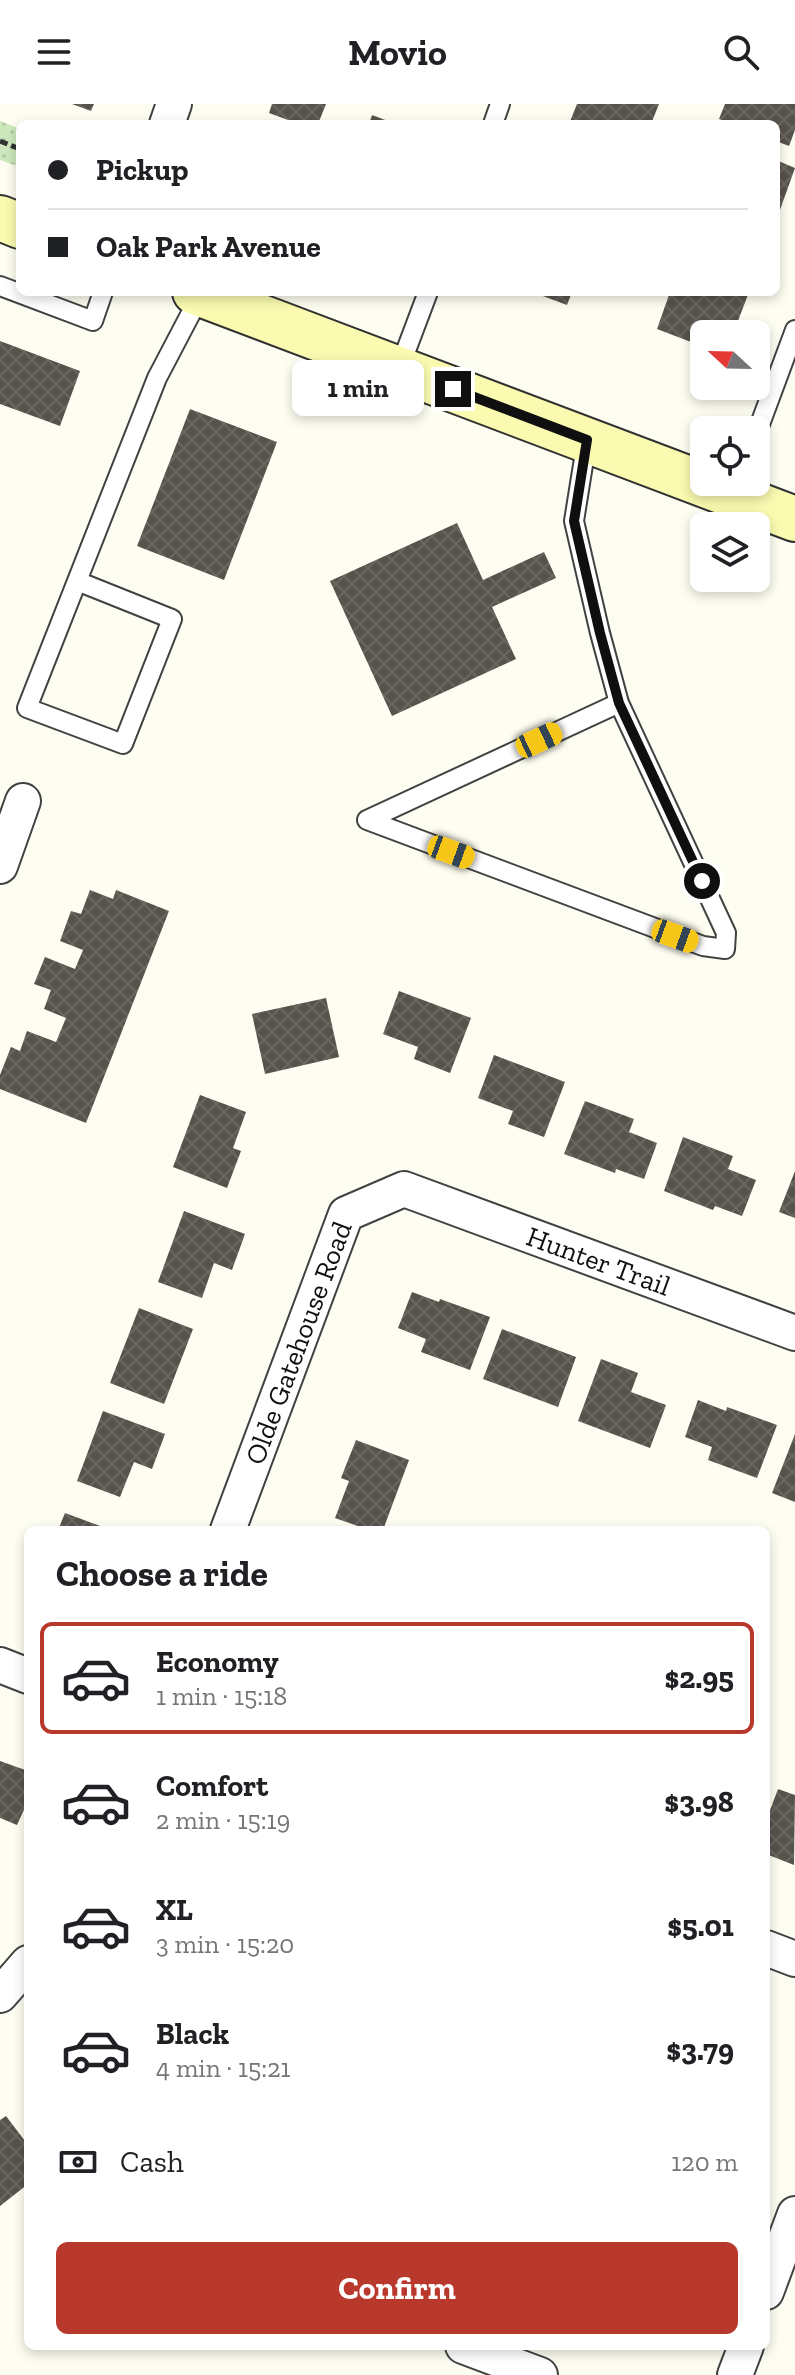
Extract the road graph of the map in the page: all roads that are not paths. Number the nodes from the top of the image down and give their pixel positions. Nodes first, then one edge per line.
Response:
1 (27, 296) edge
2 (102, 296) edge
3 (197, 296) edge
4 (206, 296) edge
5 (426, 296) edge
6 (795, 330) edge
7 (399, 369) junction
8 (763, 416) edge
9 (587, 440) junction
10 (690, 474) edge
11 (750, 496) edge
12 (795, 519) edge
13 (77, 581) junction
14 (619, 703) junction
15 (23, 801) dead end
16 (0, 866) edge
17 (404, 1189) joint
18 (795, 1333) edge
19 (229, 1526) edge
20 (0, 1665) edge
21 (24, 1674) edge
22 (770, 1950) edge
23 (795, 1959) edge
24 (24, 1968) edge
25 (0, 1995) edge
26 (795, 2214) edge
27 (770, 2281) edge
28 (474, 2350) edge
29 (744, 2350) edge
30 (540, 2375) edge
31 (735, 2375) edge

1 - 2 lane
3 - 13 lane
4 - 7 street
5 - 7 lane
6 - 8 lane
7 - 9 street
9 - 10 street
9 - 14 lane
11 - 12 street
13 - 13 lane
14 - 14 lane
15 - 16 street
17 - 18 street, Hunter Trail
17 - 19 street, Olde Gatehouse Road
20 - 21 street
22 - 23 street
24 - 25 street
26 - 27 street
28 - 30 street
29 - 31 street

